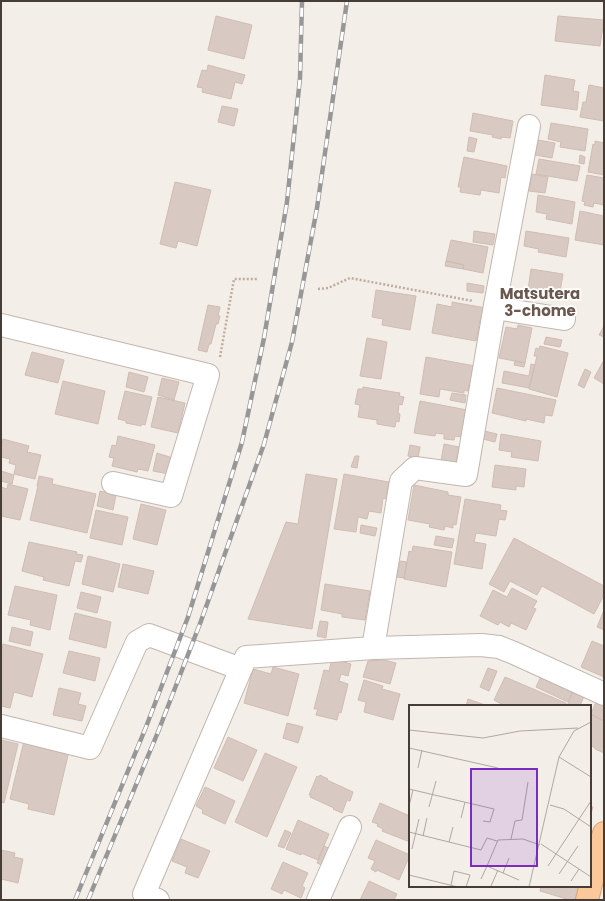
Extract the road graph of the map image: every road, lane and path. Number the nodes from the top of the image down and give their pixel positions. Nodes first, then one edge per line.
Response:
1 (529, 126) dead end
2 (257, 279) dead end
3 (318, 289) dead end
4 (495, 306) junction
5 (564, 319) dead end
6 (1, 325) edge
7 (208, 375) junction
8 (113, 483) dead end
9 (373, 648) junction
10 (241, 669) junction
11 (604, 694) edge
12 (1, 726) edge
13 (350, 827) dead end
14 (604, 833) edge
15 (591, 884) edge
16 (590, 887) edge
17 (148, 898) edge
18 (318, 900) edge
19 (587, 900) edge

1 - 4 street
2 - 7 path
3 - 4 path
4 - 5 street
4 - 9 street
6 - 7 street
7 - 8 street
9 - 10 street
9 - 11 street
10 - 12 street
10 - 17 street
13 - 18 street
14 - 15 main road
16 - 19 main road

